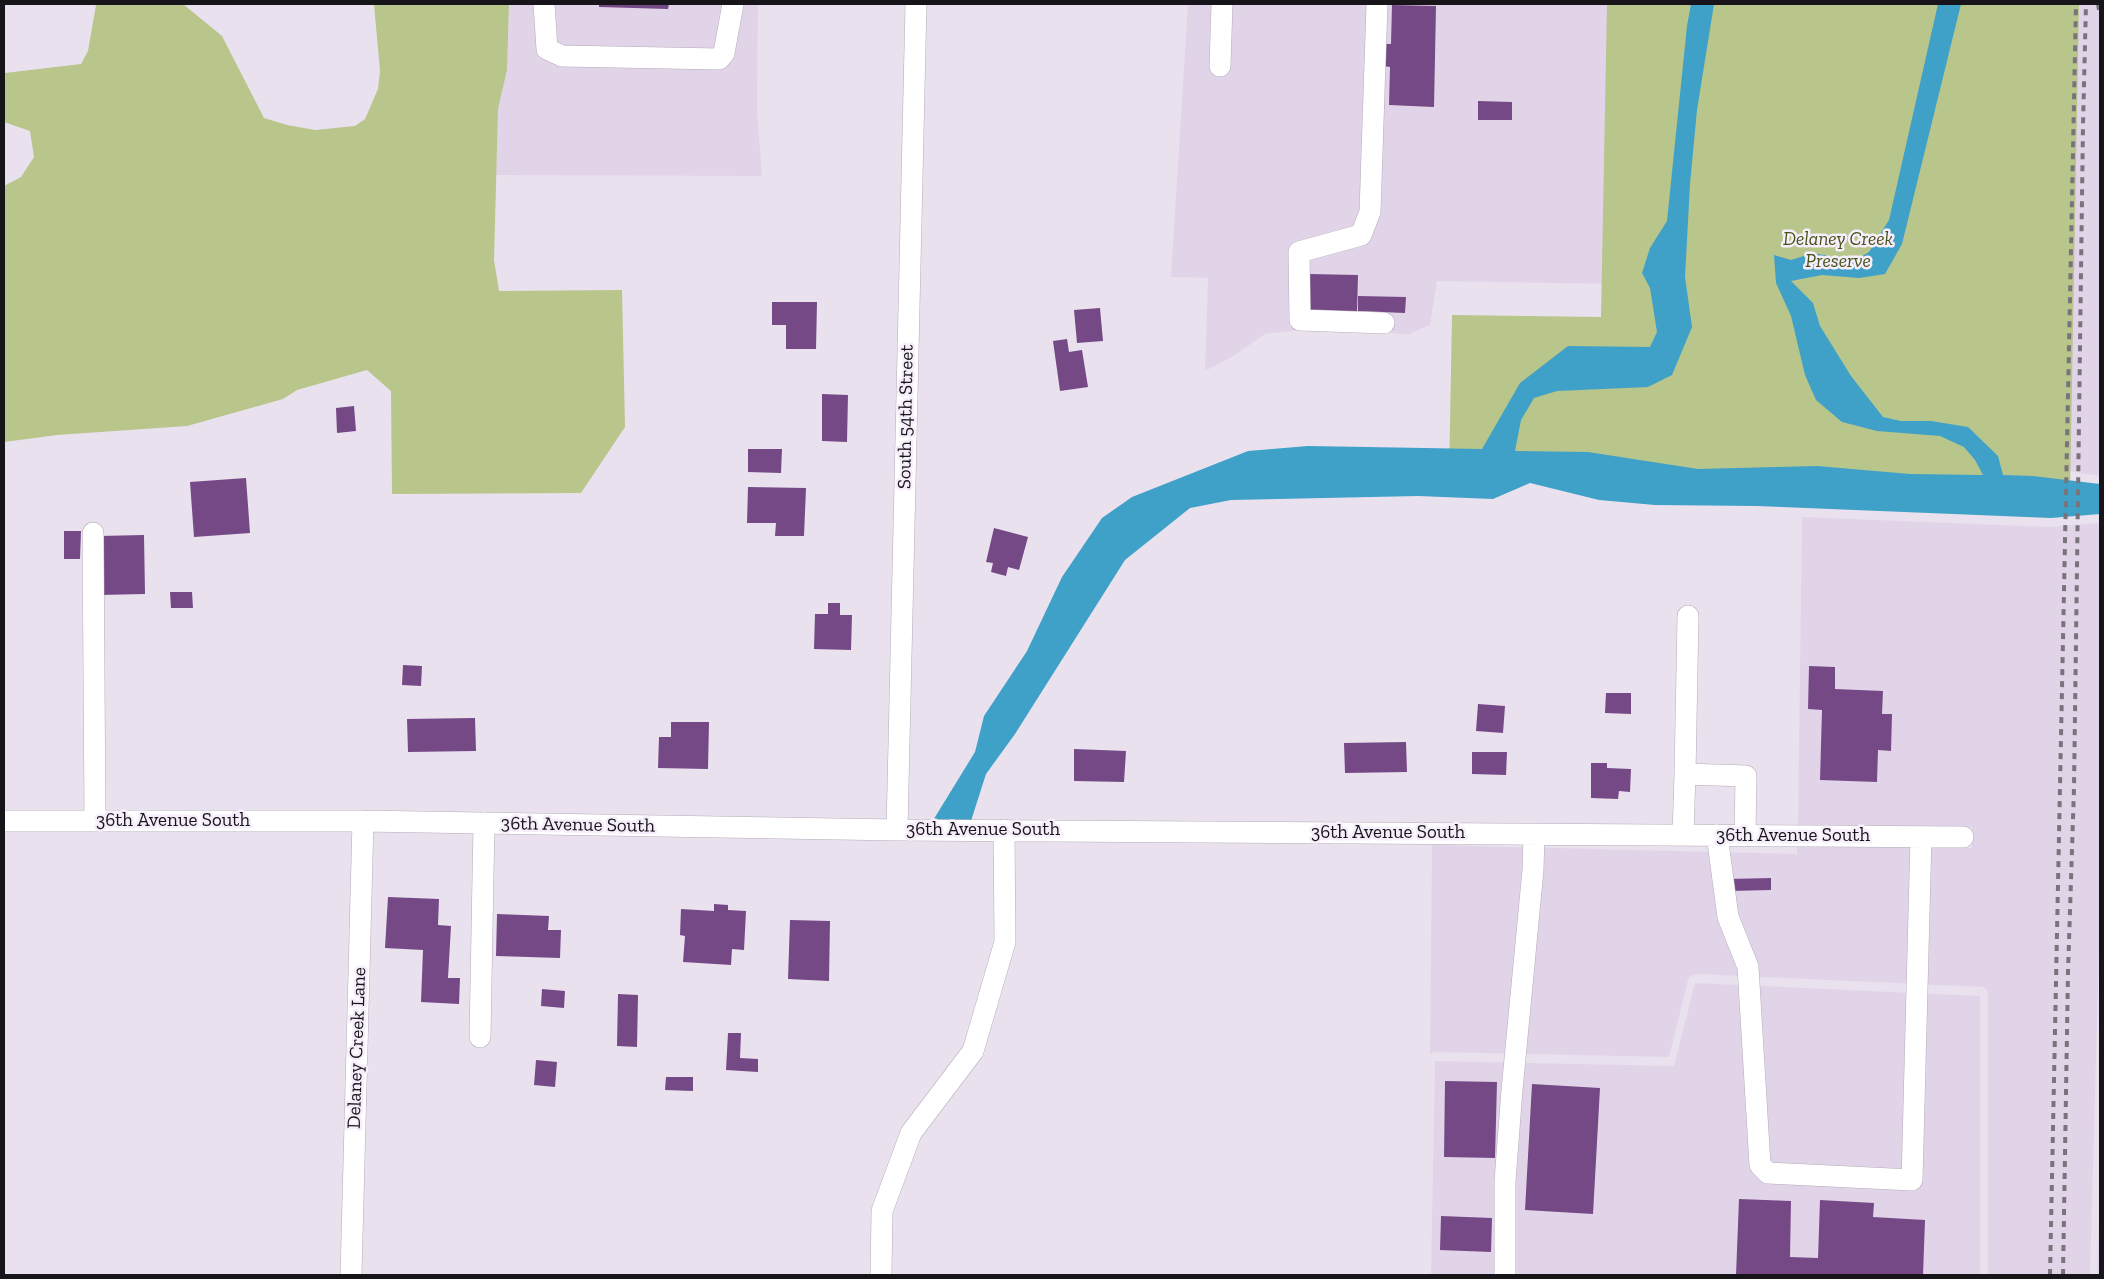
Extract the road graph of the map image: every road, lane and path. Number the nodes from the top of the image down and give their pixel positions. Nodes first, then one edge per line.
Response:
1 (544, 4) edge
2 (733, 4) edge
3 (916, 4) edge
4 (1222, 4) edge
5 (1377, 4) edge
6 (1220, 66) dead end
7 (1384, 323) dead end
8 (93, 533) dead end
9 (1688, 616) dead end
10 (1685, 774) junction
11 (4, 821) edge
12 (95, 821) junction
13 (363, 821) junction
14 (484, 823) junction
15 (896, 830) junction
16 (1004, 830) junction
17 (1534, 834) junction
18 (1683, 835) junction
19 (1718, 835) junction
20 (1745, 836) junction
21 (1921, 837) junction
22 (1963, 837) dead end
23 (480, 1036) dead end
24 (351, 1275) edge
25 (881, 1275) edge
26 (1505, 1275) edge

1 - 2 street
3 - 15 street, South 54th Street
4 - 6 street
5 - 7 street
8 - 12 street
9 - 10 street
10 - 18 street
10 - 20 street
11 - 12 street, 36th Avenue South
12 - 13 street, 36th Avenue South
13 - 14 street, 36th Avenue South
13 - 24 street, Delaney Creek Lane
14 - 15 street, 36th Avenue South
14 - 23 street
15 - 16 street, 36th Avenue South
16 - 17 street, 36th Avenue South
16 - 25 street
17 - 18 street, 36th Avenue South
17 - 26 street
18 - 19 street, 36th Avenue South
19 - 20 street, 36th Avenue South
19 - 21 street
20 - 21 street, 36th Avenue South
21 - 22 street, 36th Avenue South

